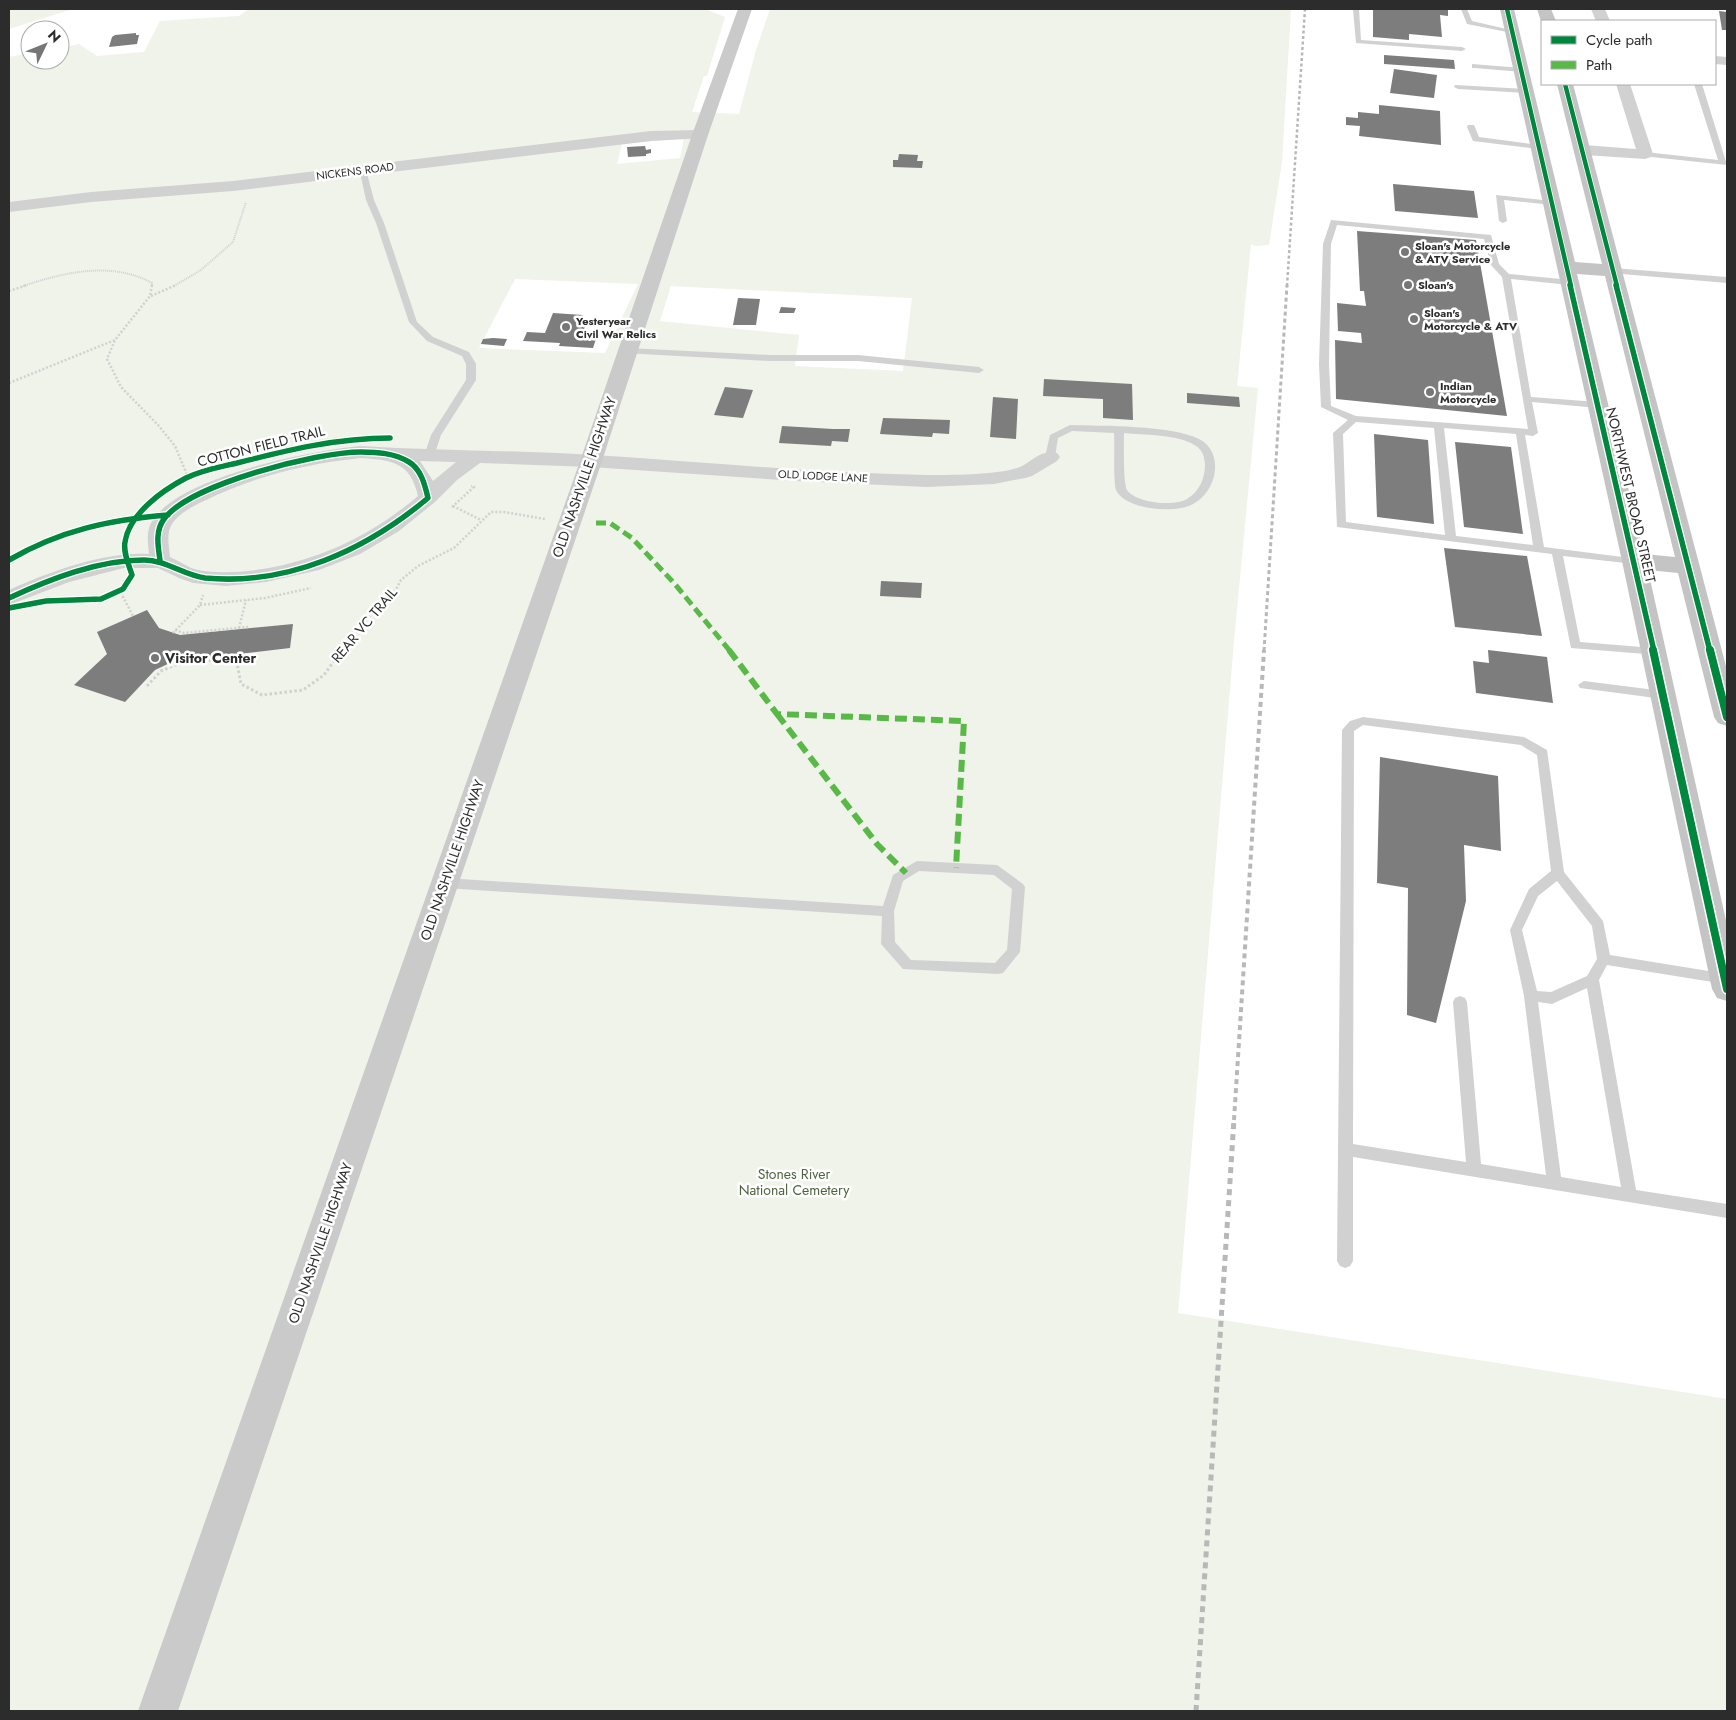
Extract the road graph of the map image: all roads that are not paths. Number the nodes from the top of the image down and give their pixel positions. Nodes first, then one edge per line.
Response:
1 (745, 9) edge
2 (1356, 9) edge
3 (1464, 9) edge
4 (1507, 9) edge
5 (1512, 31) junction
6 (1462, 49) dead end
7 (1475, 66) dead end
8 (1522, 70) junction
9 (1565, 85) edge
10 (1623, 85) edge
11 (1698, 85) edge
12 (1458, 87) dead end
13 (1527, 91) junction
14 (1471, 127) dead end
15 (700, 134) junction
16 (1562, 149) junction
17 (1645, 154) junction
18 (1725, 162) edge
19 (362, 170) junction
20 (1552, 203) junction
21 (9, 207) edge
22 (1503, 221) dead end
23 (1613, 271) junction
24 (1567, 274) junction
25 (1506, 276) junction
26 (1727, 280) edge
27 (628, 351) junction
28 (979, 370) dead end
29 (1527, 399) junction
30 (1598, 405) junction
31 (1354, 419) junction
32 (1439, 426) junction
33 (1119, 430) junction
34 (1520, 432) junction
35 (387, 454) junction
36 (429, 456) junction
37 (1050, 457) joint
38 (474, 458) junction
39 (591, 461) junction
40 (428, 498) junction
41 (1451, 538) junction
42 (1539, 549) junction
43 (1557, 551) junction
44 (160, 560) junction
45 (1634, 561) junction
46 (1688, 566) junction
47 (9, 598) edge
48 (1654, 652) junction
49 (1584, 685) dead end
50 (1663, 695) junction
51 (1727, 717) edge
52 (1558, 873) junction
53 (444, 883) junction
54 (888, 911) junction
55 (1604, 959) junction
56 (1592, 980) junction
57 (1726, 982) edge
58 (1531, 996) junction
59 (1460, 1002) dead end
60 (1346, 1149) junction
61 (1474, 1170) junction
62 (1554, 1183) junction
63 (1630, 1195) junction
64 (1727, 1211) edge
65 (1345, 1261) dead end
66 (158, 1711) edge

1 - 15 main road, OLD NASHVILLE HIGHWAY
2 - 6 lane
3 - 5 lane
4 - 5 main road, NORTHWEST BROAD STREET
5 - 8 main road, NORTHWEST BROAD STREET
7 - 8 lane
8 - 13 main road, NORTHWEST BROAD STREET
9 - 16 main road, NORTHWEST BROAD STREET
10 - 17 street
11 - 18 lane
12 - 13 lane
13 - 16 main road, NORTHWEST BROAD STREET
14 - 16 lane
15 - 19 street, NICKENS ROAD
15 - 27 main road, OLD NASHVILLE HIGHWAY
16 - 17 street
16 - 20 main road, NORTHWEST BROAD STREET
16 - 23 main road, NORTHWEST BROAD STREET
17 - 18 lane
19 - 21 street, NICKENS ROAD
19 - 36 lane
20 - 22 lane
20 - 24 main road, NORTHWEST BROAD STREET
23 - 24 main road
23 - 26 lane
23 - 46 main road, NORTHWEST BROAD STREET
24 - 25 lane
24 - 30 main road, NORTHWEST BROAD STREET
25 - 29 lane
25 - 31 lane
27 - 28 lane
27 - 39 main road, OLD NASHVILLE HIGHWAY
29 - 30 lane
29 - 34 lane
30 - 45 main road, NORTHWEST BROAD STREET
31 - 32 lane
31 - 41 lane
32 - 34 lane
32 - 41 lane
33 - 33 lane
33 - 37 lane
34 - 42 lane
35 - 36 street, OLD LODGE LANE
35 - 40 street
35 - 44 street, OLD LODGE LANE
36 - 38 street, OLD LODGE LANE
37 - 39 street, OLD LODGE LANE
38 - 39 street, OLD LODGE LANE
38 - 40 street
39 - 53 main road, OLD NASHVILLE HIGHWAY
40 - 44 street
41 - 42 lane
42 - 43 lane
43 - 45 lane
43 - 48 lane
44 - 47 street
45 - 46 main road
45 - 48 main road, NORTHWEST BROAD STREET
46 - 51 main road, NORTHWEST BROAD STREET
48 - 50 main road, NORTHWEST BROAD STREET
49 - 50 lane
50 - 57 main road, NORTHWEST BROAD STREET
52 - 55 lane
52 - 58 lane
52 - 60 lane
53 - 54 lane
53 - 66 main road, OLD NASHVILLE HIGHWAY
54 - 54 lane
55 - 56 lane
55 - 57 lane
56 - 58 lane
56 - 63 lane
58 - 62 lane
59 - 61 lane
60 - 61 lane
60 - 65 lane
61 - 62 lane
62 - 63 lane
63 - 64 lane

